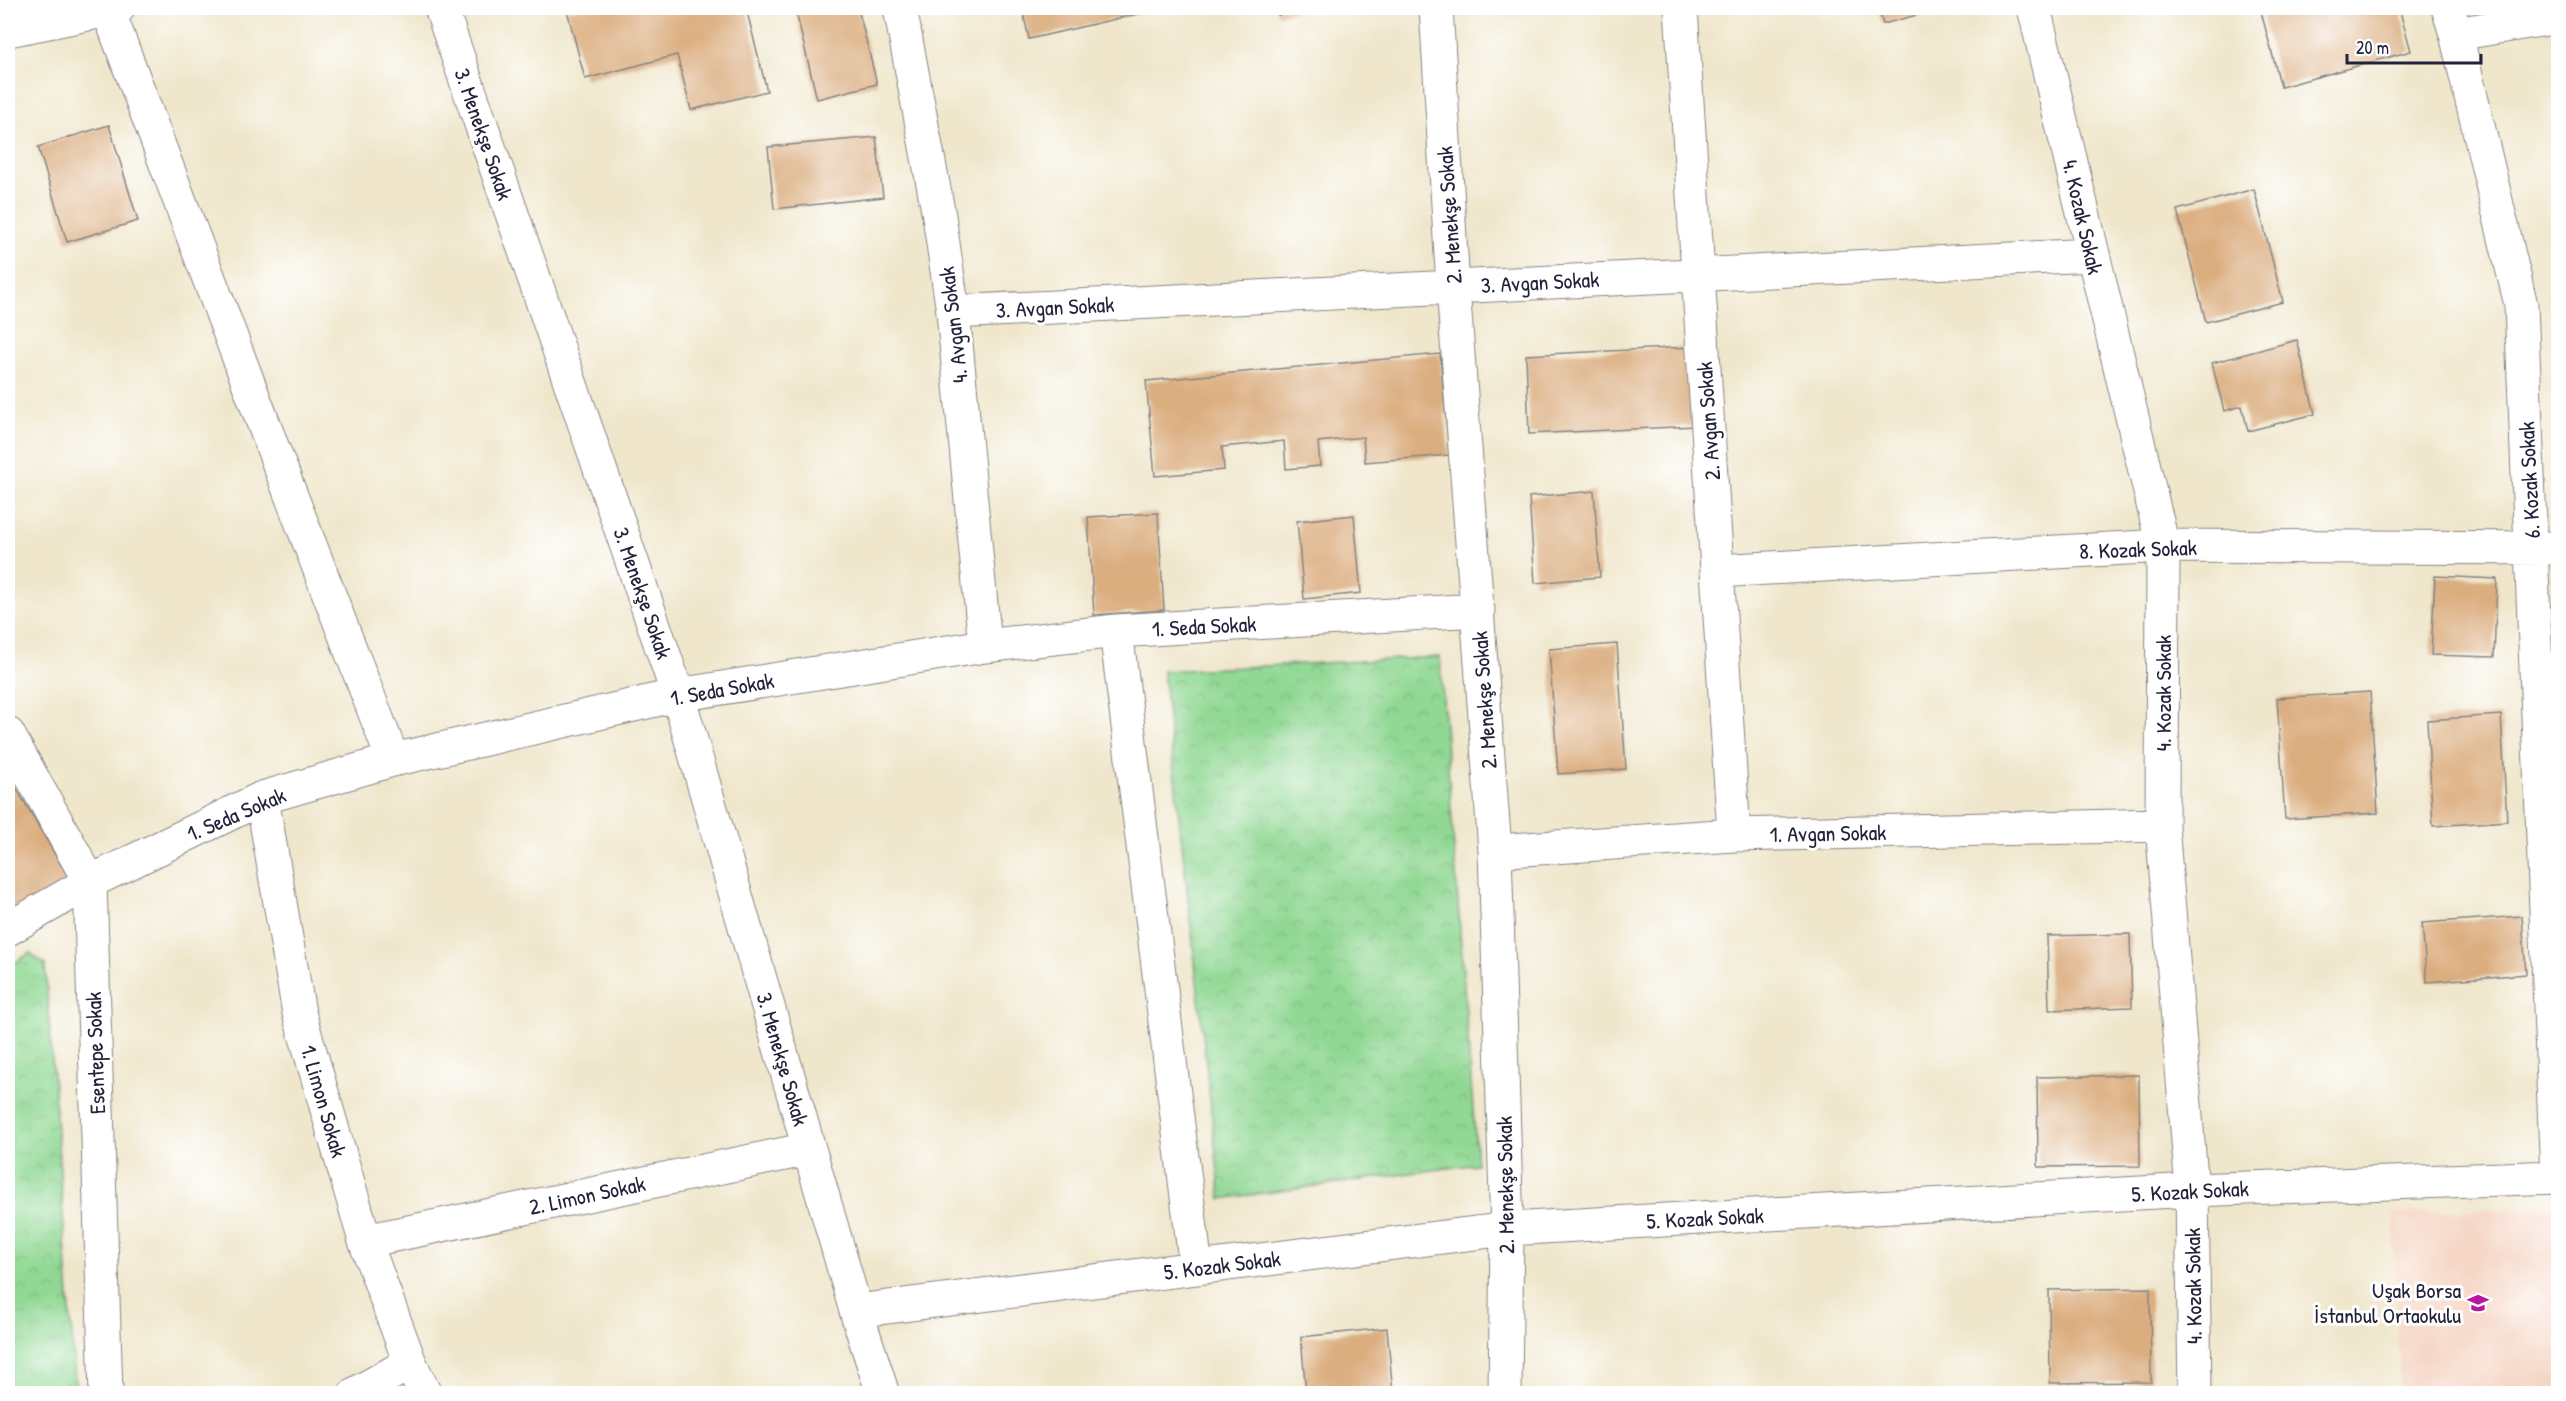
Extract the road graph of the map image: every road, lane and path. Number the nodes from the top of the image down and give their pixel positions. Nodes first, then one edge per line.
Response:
1 (441, 8) edge
2 (900, 8) edge
3 (1436, 8) edge
4 (1681, 8) edge
5 (2034, 8) edge
6 (113, 9) edge
7 (2559, 17) edge
8 (2452, 21) edge
9 (8, 30) edge
10 (2092, 255) junction
11 (1698, 274) junction
12 (1453, 286) junction
13 (953, 312) junction
14 (2163, 546) junction
15 (2546, 548) edge
16 (1717, 571) junction
17 (1478, 610) junction
18 (1116, 631) junction
19 (985, 646) junction
20 (678, 695) junction
21 (8, 735) edge
22 (393, 760) junction
23 (262, 798) junction
24 (2162, 825) junction
25 (1734, 835) junction
26 (1495, 851) junction
27 (90, 882) junction
28 (2552, 901) edge
29 (8, 929) edge
30 (809, 1149) junction
31 (2558, 1177) edge
32 (2192, 1190) junction
33 (1507, 1229) junction
34 (365, 1241) junction
35 (1196, 1268) junction
36 (856, 1311) junction
37 (410, 1363) junction
38 (106, 1394) edge
39 (355, 1394) edge
40 (425, 1394) edge
41 (883, 1394) edge
42 (1505, 1394) edge
43 (2195, 1394) edge

1 - 20 street, 3. Menekşe Sokak
2 - 13 street, 4. Avgan Sokak
3 - 12 street, 2. Menekşe Sokak
4 - 11 street, 2. Avgan Sokak
5 - 10 street, 4. Kozak Sokak
6 - 9 street
6 - 22 street
7 - 8 street
8 - 15 street, 6. Kozak Sokak
10 - 11 street, 3. Avgan Sokak
10 - 14 street, 4. Kozak Sokak
11 - 12 street, 3. Avgan Sokak
11 - 16 street, 2. Avgan Sokak
12 - 13 street, 3. Avgan Sokak
12 - 17 street, 2. Menekşe Sokak
13 - 19 street, 4. Avgan Sokak
14 - 15 street, 8. Kozak Sokak
14 - 16 street, 8. Kozak Sokak
14 - 24 street, 4. Kozak Sokak
15 - 28 street, 6. Kozak Sokak
16 - 25 street, 2. Avgan Sokak
17 - 18 street, 1. Seda Sokak
17 - 26 street, 2. Menekşe Sokak
18 - 19 street, 1. Seda Sokak
18 - 35 street
19 - 20 street, 1. Seda Sokak
20 - 22 street, 1. Seda Sokak
20 - 30 street, 3. Menekşe Sokak
21 - 27 street, Esentepe Sokak
22 - 23 street, 1. Seda Sokak
23 - 27 street, 1. Seda Sokak
23 - 34 street, 1. Limon Sokak
24 - 25 street, 1. Avgan Sokak
24 - 32 street, 4. Kozak Sokak
25 - 26 street, 1. Avgan Sokak
26 - 33 street, 2. Menekşe Sokak
27 - 29 street, 1. Seda Sokak
27 - 38 street, Esentepe Sokak
28 - 31 street, 6. Kozak Sokak
30 - 34 street, 2. Limon Sokak
30 - 36 street, 3. Menekşe Sokak
31 - 32 street, 5. Kozak Sokak
32 - 33 street, 5. Kozak Sokak
32 - 43 street, 4. Kozak Sokak
33 - 35 street, 5. Kozak Sokak
33 - 42 street, 2. Menekşe Sokak
34 - 37 street, 1. Limon Sokak
35 - 36 street, 5. Kozak Sokak
36 - 41 street, 3. Menekşe Sokak
37 - 39 street
37 - 40 street, 1. Limon Sokak

